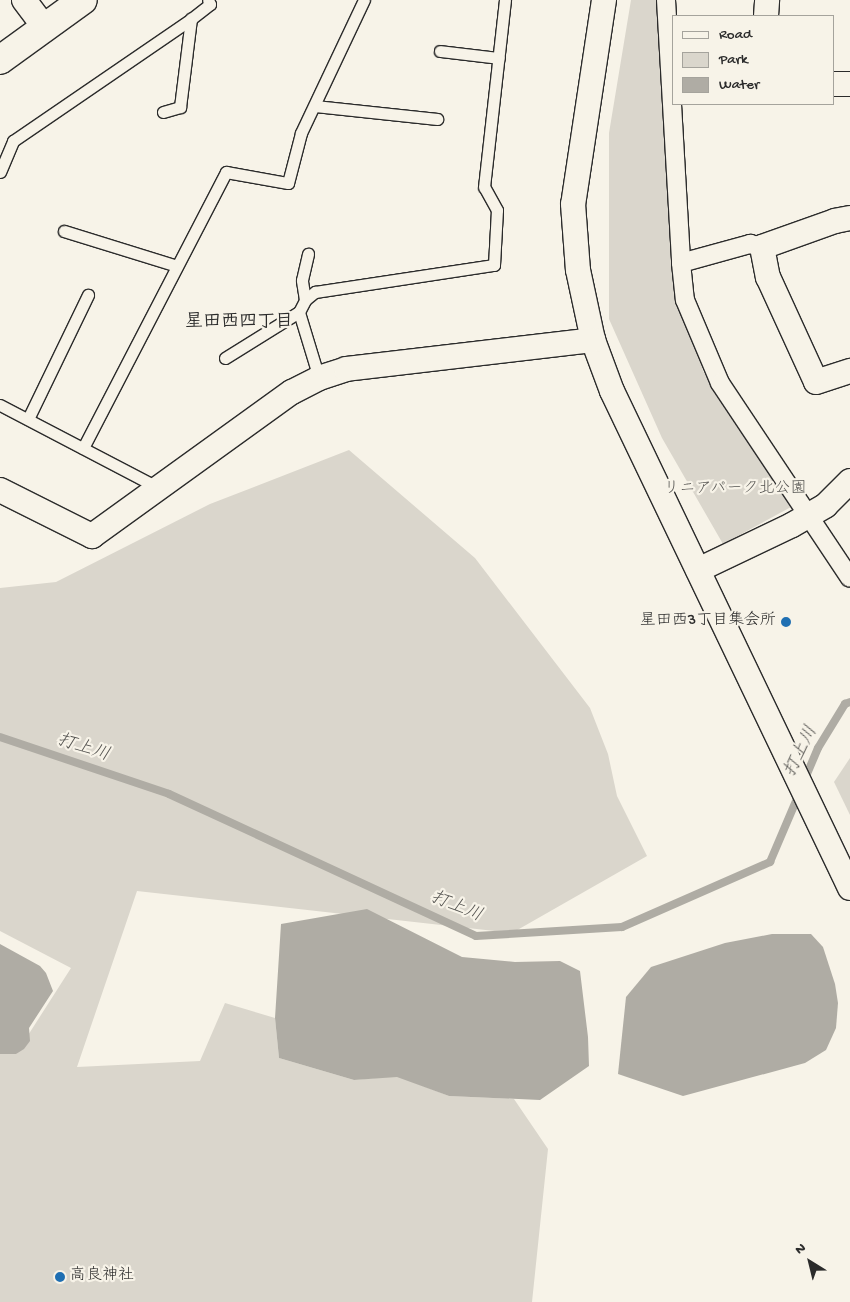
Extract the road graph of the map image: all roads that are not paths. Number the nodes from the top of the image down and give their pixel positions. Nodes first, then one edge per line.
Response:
1 (24, 0) edge
2 (83, 0) edge
3 (208, 0) edge
4 (364, 0) edge
5 (505, 0) edge
6 (604, 0) edge
7 (666, 0) edge
8 (767, 0) edge
9 (766, 15) edge
10 (191, 19) junction
11 (45, 28) junction
12 (440, 51) dead end
13 (499, 58) junction
14 (0, 60) edge
15 (835, 84) edge
16 (850, 84) edge
17 (315, 106) junction
18 (163, 112) dead end
19 (438, 119) dead end
20 (0, 172) edge
21 (850, 218) edge
22 (64, 232) dead end
23 (762, 247) junction
24 (308, 254) dead end
25 (681, 264) junction
26 (177, 266) junction
27 (88, 295) dead end
28 (305, 300) junction
29 (299, 312) junction
30 (592, 340) junction
31 (225, 358) dead end
32 (850, 370) edge
33 (320, 378) junction
34 (0, 405) edge
35 (28, 419) junction
36 (83, 448) junction
37 (850, 482) edge
38 (159, 488) junction
39 (0, 490) edge
40 (807, 516) junction
41 (698, 570) junction
42 (850, 578) edge
43 (850, 888) edge

1 - 11 street
2 - 11 street
3 - 10 lane
4 - 17 lane
5 - 13 lane
6 - 30 street
7 - 25 street
8 - 9 street
10 - 18 lane
10 - 20 lane
11 - 14 street
12 - 13 lane
13 - 28 lane
15 - 16 street
17 - 19 lane
17 - 26 lane
21 - 23 street
22 - 26 lane
23 - 25 street
23 - 32 street
24 - 28 lane
25 - 40 street
26 - 36 lane
27 - 35 lane
28 - 29 lane
29 - 31 lane
29 - 33 lane
30 - 33 street
30 - 41 street
33 - 38 street
34 - 35 lane
35 - 36 lane
36 - 38 lane
37 - 40 street
38 - 39 street
40 - 41 street
40 - 42 street
41 - 43 street

